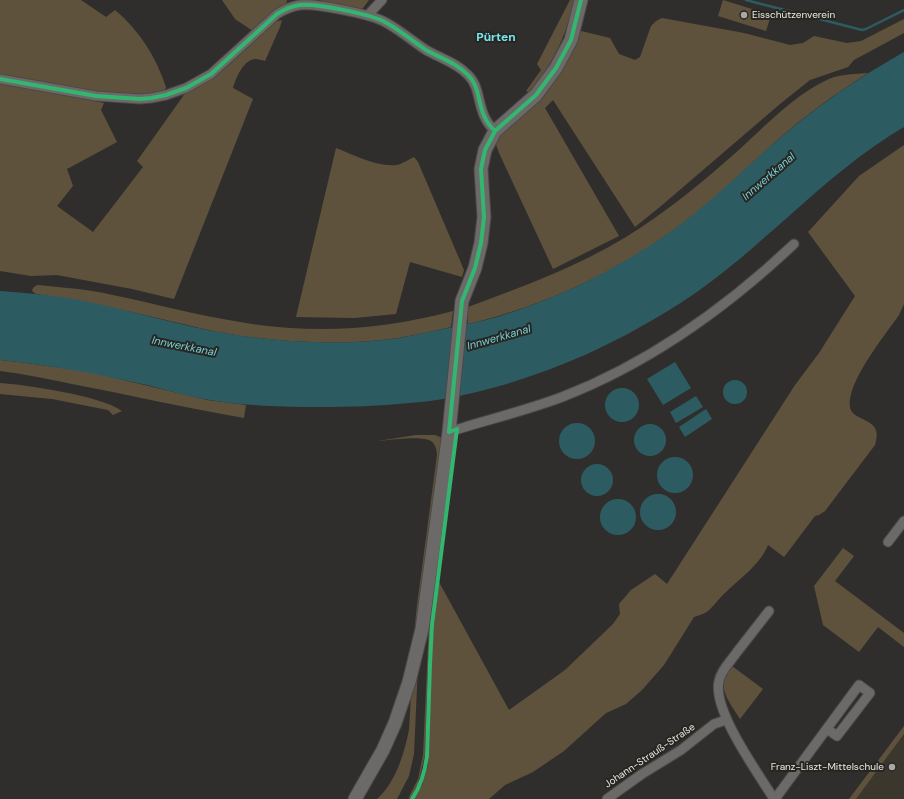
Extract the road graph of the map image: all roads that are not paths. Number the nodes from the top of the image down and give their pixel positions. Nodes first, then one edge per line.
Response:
1 (382, 0) edge
2 (581, 0) edge
3 (368, 15) junction
4 (0, 79) edge
5 (495, 131) junction
6 (794, 244) dead end
7 (452, 427) junction
8 (904, 521) edge
9 (888, 542) dead end
10 (769, 611) dead end
11 (726, 720) junction
12 (827, 729) junction
13 (355, 799) edge
14 (607, 799) edge
15 (774, 799) edge

1 - 3 street
2 - 5 main road
3 - 4 street
3 - 5 street
5 - 7 main road
6 - 7 street
7 - 13 main road
8 - 9 street
10 - 11 street
11 - 14 street, Johann-Strauß-Straße
11 - 15 street
12 - 12 street
12 - 15 street

